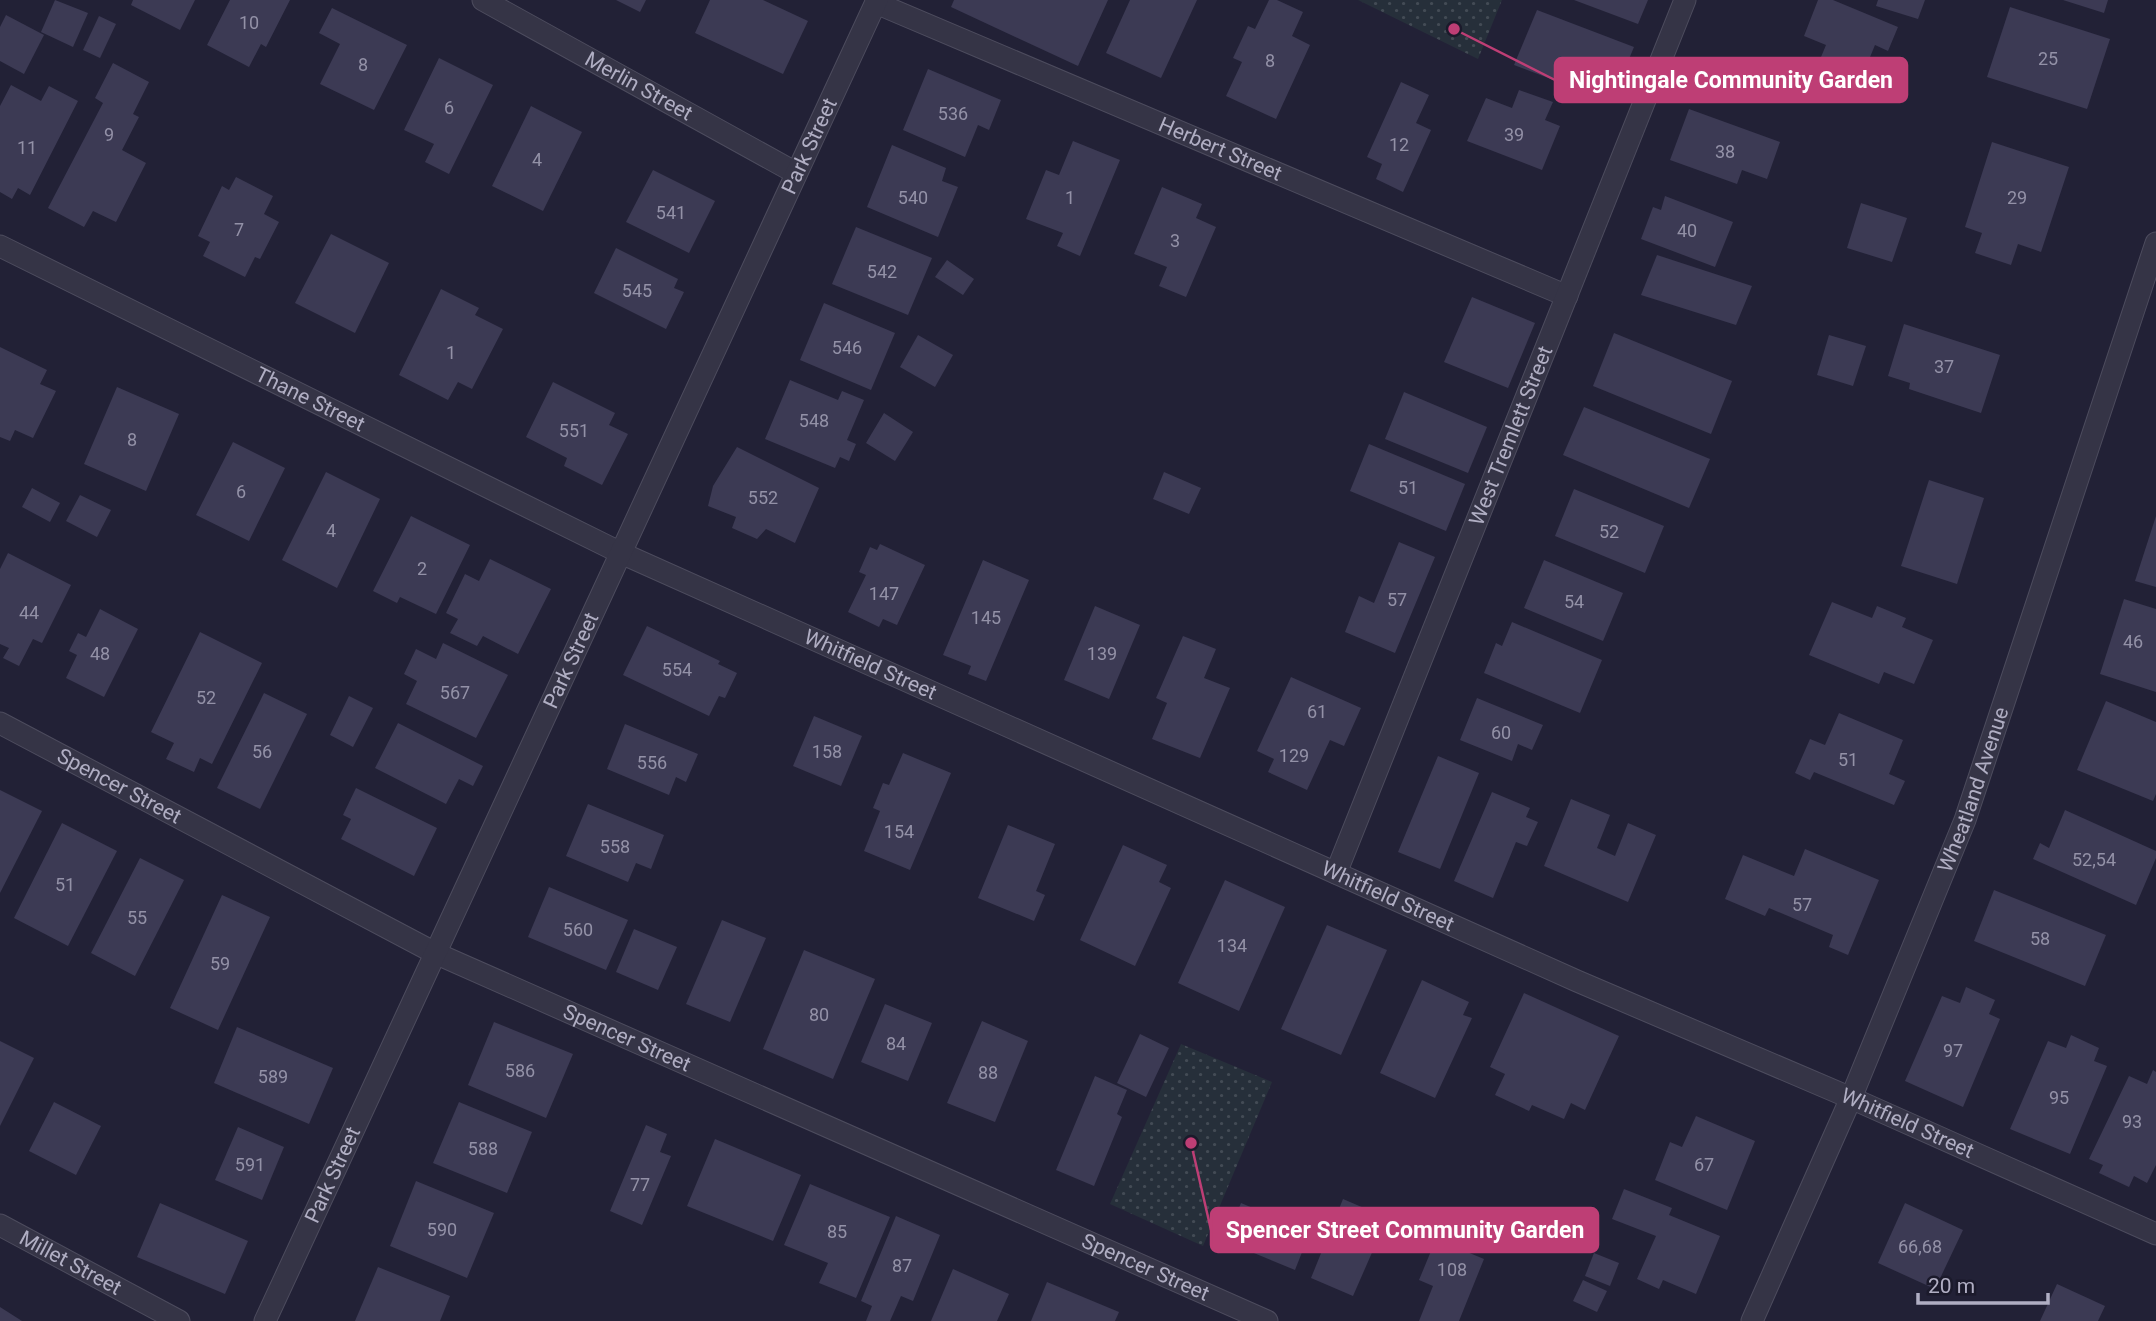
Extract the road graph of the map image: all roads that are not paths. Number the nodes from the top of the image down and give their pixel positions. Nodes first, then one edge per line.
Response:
1 (483, 0) edge
2 (1685, 0) edge
3 (877, 1) edge
4 (796, 173) junction
5 (2156, 243) edge
6 (0, 246) edge
7 (1567, 296) junction
8 (621, 553) junction
9 (0, 723) edge
10 (1336, 873) junction
11 (435, 953) junction
12 (1851, 1098) junction
13 (0, 1226) edge
14 (2156, 1234) edge
15 (178, 1321) edge
16 (265, 1321) edge
17 (1267, 1321) edge
18 (1752, 1321) edge

1 - 4 street, Merlin Street
2 - 7 street, West Tremlett Street
3 - 4 street, Park Street
3 - 7 street, Herbert Street
4 - 8 street, Park Street
5 - 12 street, Wheatland Avenue
6 - 8 street, Thane Street
7 - 10 street, West Tremlett Street
8 - 10 street, Whitfield Street
8 - 11 street, Park Street
9 - 11 street, Spencer Street
10 - 12 street, Whitfield Street
11 - 16 street, Park Street
11 - 17 street, Spencer Street
12 - 14 street, Whitfield Street
12 - 18 street, Wheatland Avenue
13 - 15 street, Millet Street

